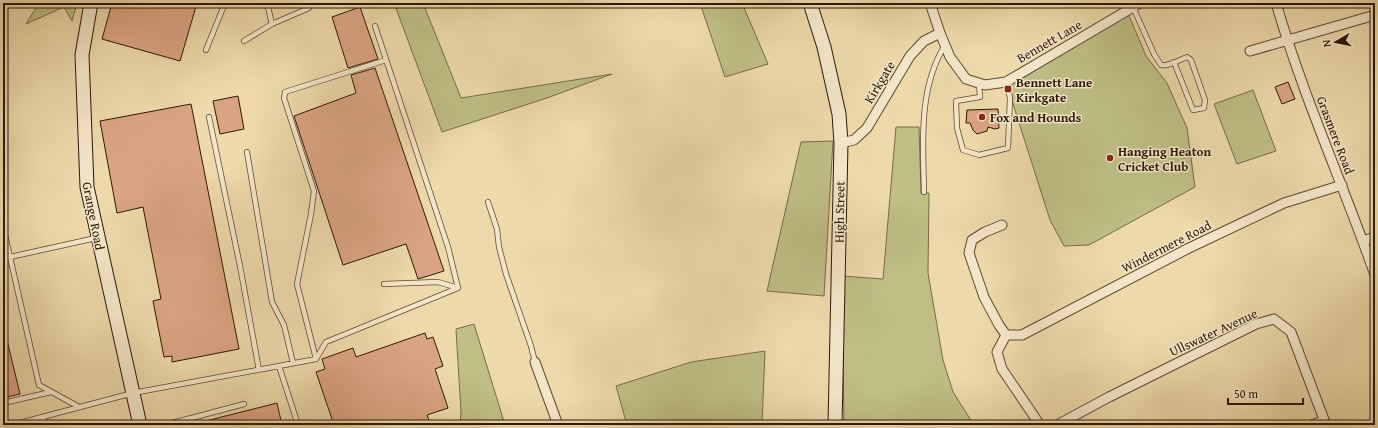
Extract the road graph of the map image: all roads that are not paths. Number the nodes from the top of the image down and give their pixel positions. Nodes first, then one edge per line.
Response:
1 (91, 3) edge
2 (225, 3) edge
3 (267, 3) edge
4 (810, 3) edge
5 (930, 3) edge
6 (1276, 3) edge
7 (1136, 5) edge
8 (309, 8) dead end
9 (1375, 15) edge
10 (272, 24) junction
11 (375, 26) dead end
12 (940, 33) junction
13 (1287, 40) junction
14 (244, 41) dead end
15 (945, 46) junction
16 (206, 50) dead end
17 (1250, 51) dead end
18 (386, 60) junction
19 (1174, 62) junction
20 (1006, 82) junction
21 (979, 83) junction
22 (209, 117) dead end
23 (841, 143) junction
24 (247, 152) dead end
25 (1342, 185) junction
26 (924, 192) dead end
27 (488, 202) dead end
28 (1002, 225) dead end
29 (3, 226) edge
30 (1375, 237) edge
31 (98, 238) junction
32 (1363, 241) junction
33 (10, 258) junction
34 (1375, 275) edge
35 (384, 284) dead end
36 (458, 288) junction
37 (1006, 335) junction
38 (316, 359) junction
39 (535, 362) joint
40 (293, 363) junction
41 (279, 366) junction
42 (258, 370) junction
43 (51, 392) junction
44 (133, 393) junction
45 (3, 403) edge
46 (244, 404) dead end
47 (79, 407) junction
48 (44, 417) junction
49 (1325, 423) edge
50 (12, 425) edge
51 (46, 425) edge
52 (140, 425) edge
53 (165, 425) edge
54 (298, 425) edge
55 (558, 425) edge
56 (835, 425) edge
57 (1040, 425) edge
58 (1057, 425) edge
59 (1311, 425) edge

1 - 31 main road, Grange Road
2 - 16 lane
3 - 10 lane
4 - 23 main road, High Street
5 - 12 street
6 - 13 street, Grasmere Road
7 - 19 lane
7 - 20 street, Bennett Lane
8 - 10 lane
9 - 13 street
10 - 14 lane
11 - 18 lane
12 - 15 street
12 - 23 street, Kirkgate
13 - 17 street
13 - 25 street, Grasmere Road
15 - 21 street, Bennett Lane
15 - 26 lane
18 - 36 lane
18 - 38 lane
19 - 19 lane
20 - 21 street, Bennett Lane
20 - 21 lane
22 - 42 lane
23 - 56 main road, High Street
24 - 40 lane
25 - 32 street, Grasmere Road
25 - 37 street, Windermere Road
27 - 39 lane
28 - 37 street
29 - 33 lane
30 - 32 street
31 - 33 lane
31 - 44 main road, Grange Road
32 - 34 street, Grasmere Road
33 - 43 lane
35 - 36 lane
36 - 38 lane
37 - 57 street
38 - 40 lane
39 - 55 street
40 - 41 lane
41 - 42 lane
41 - 54 lane
42 - 44 lane
43 - 45 lane
43 - 47 lane
44 - 47 lane
44 - 52 main road, Grange Road
46 - 53 lane
47 - 48 lane
48 - 50 lane
48 - 51 lane
49 - 58 street, Ullswater Avenue
49 - 59 street

